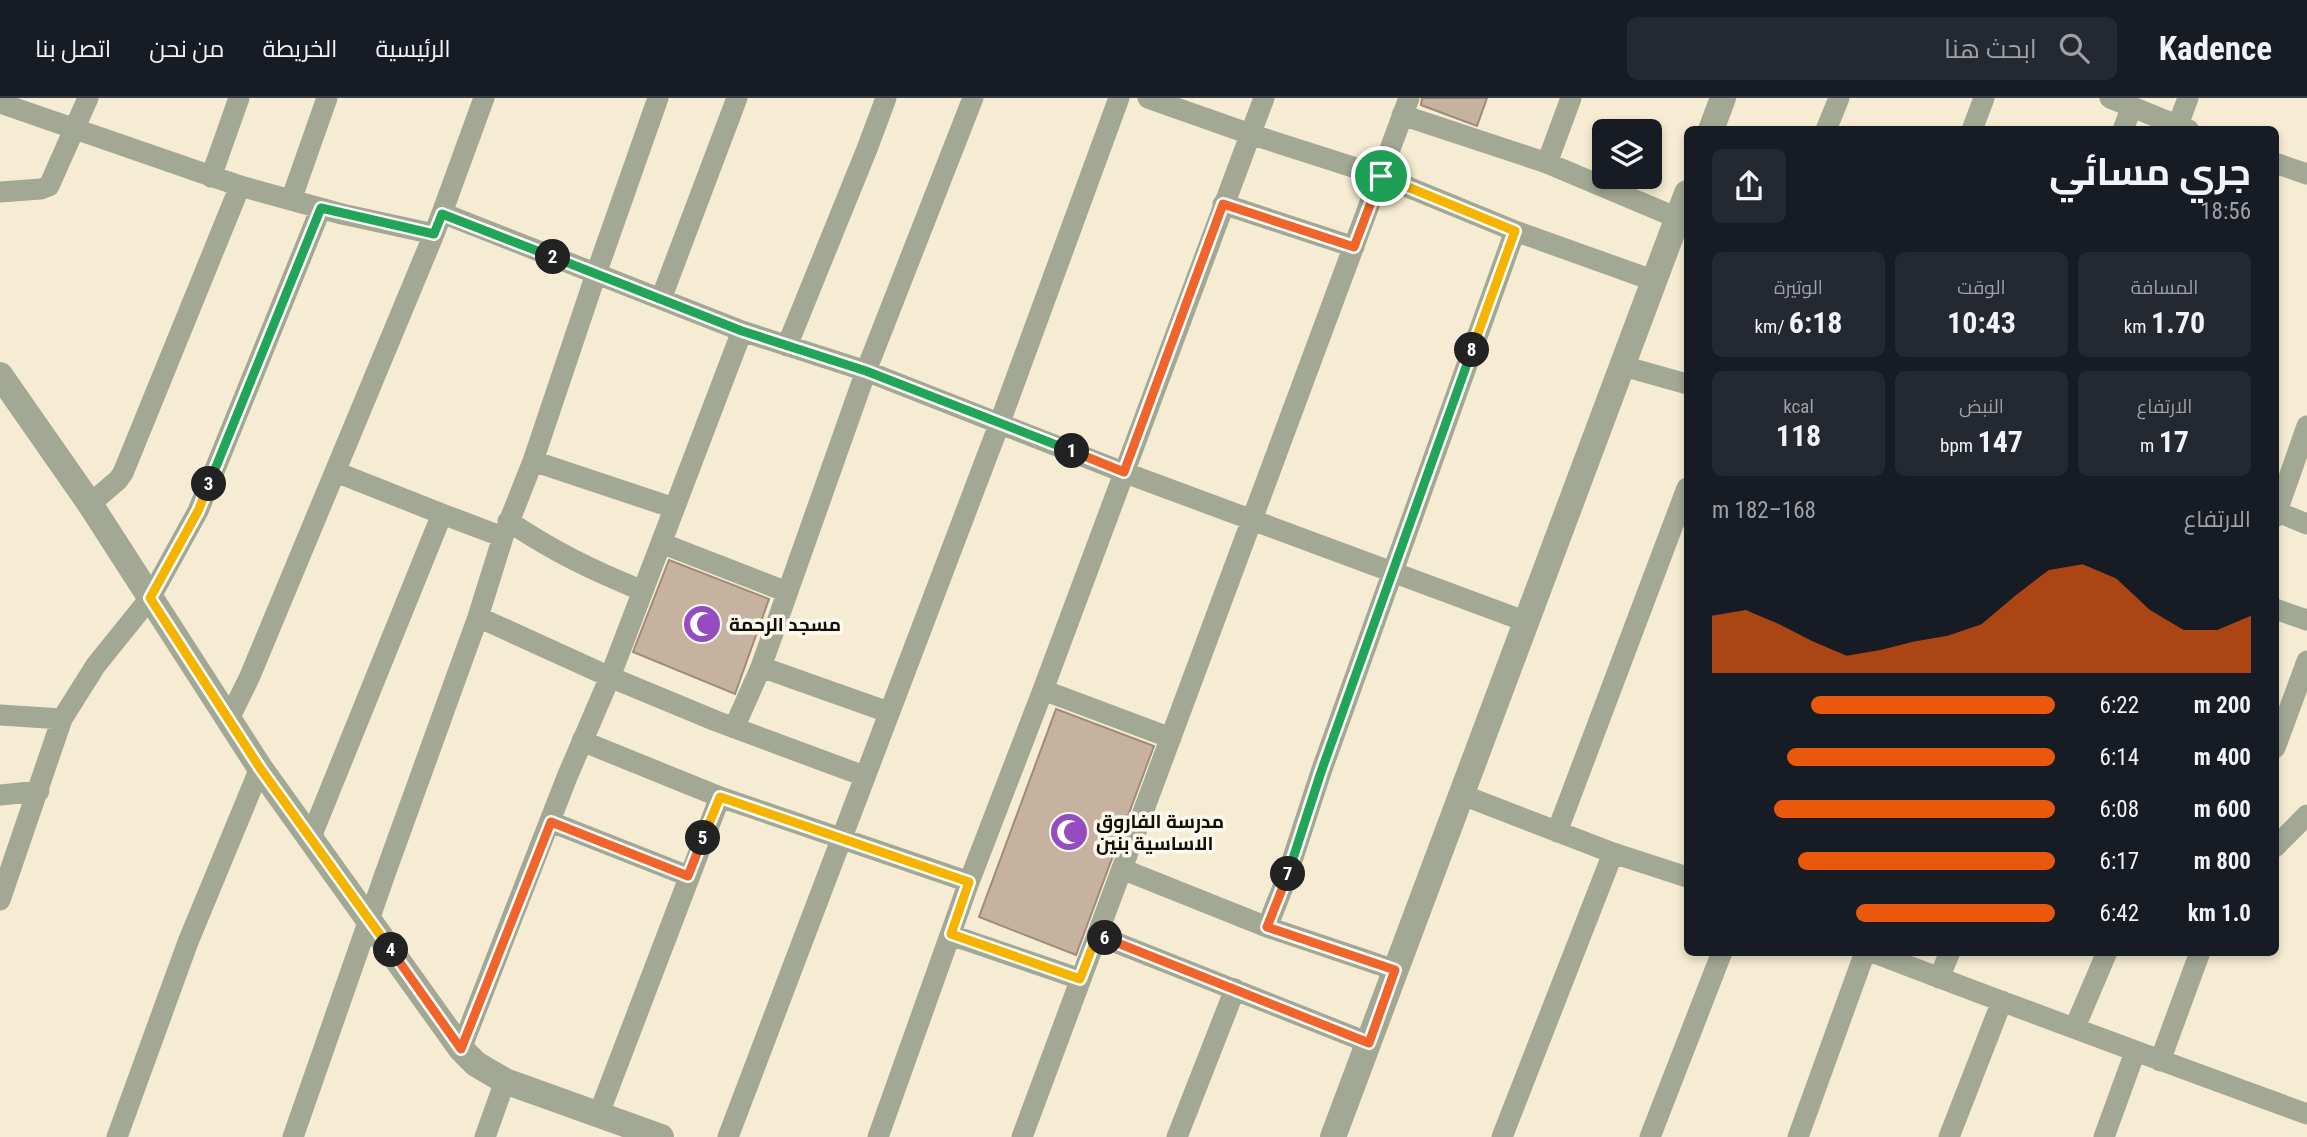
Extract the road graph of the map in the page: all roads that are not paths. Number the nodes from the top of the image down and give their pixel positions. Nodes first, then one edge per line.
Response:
1 (88, 98) edge
2 (239, 98) edge
3 (327, 98) edge
4 (484, 98) edge
5 (658, 98) edge
6 (736, 98) edge
7 (886, 98) edge
8 (973, 98) edge
9 (1119, 98) edge
10 (1148, 98) edge
11 (1264, 98) edge
12 (1571, 98) edge
13 (1723, 98) edge
14 (1839, 98) edge
15 (1984, 98) edge
16 (2110, 98) edge
17 (2188, 98) edge
18 (0, 103) edge
19 (2132, 106) junction
20 (1406, 107) edge
21 (1712, 126) edge
22 (1828, 126) edge
23 (1974, 126) edge
24 (2124, 126) edge
25 (2181, 126) edge
26 (2183, 126) edge
27 (76, 128) junction
28 (1250, 134) junction
29 (1547, 163) junction
30 (2279, 164) edge
31 (2307, 174) edge
32 (1381, 176) junction
33 (211, 177) junction
34 (240, 186) junction
35 (0, 192) edge
36 (291, 200) junction
37 (1223, 204) junction
38 (321, 208) junction
39 (442, 214) junction
40 (1682, 220) edge
41 (1515, 231) junction
42 (434, 234) junction
43 (1354, 247) junction
44 (596, 274) junction
45 (1655, 281) junction
46 (661, 299) junction
47 (742, 331) junction
48 (787, 346) junction
49 (1623, 366) junction
50 (866, 371) junction
51 (0, 375) edge
52 (1684, 383) edge
53 (1000, 422) junction
54 (2307, 426) edge
55 (533, 461) junction
56 (336, 472) junction
57 (1124, 472) junction
58 (1684, 496) edge
59 (90, 504) junction
60 (2279, 505) edge
61 (674, 509) junction
62 (442, 514) junction
63 (2279, 514) edge
64 (1251, 520) junction
65 (2307, 523) edge
66 (506, 529) junction
67 (661, 543) junction
68 (1393, 572) junction
69 (643, 591) junction
70 (787, 592) junction
71 (150, 598) junction
72 (2279, 610) edge
73 (478, 617) junction
74 (2307, 620) edge
75 (1527, 622) junction
76 (2307, 662) edge
77 (761, 667) junction
78 (610, 677) junction
79 (1043, 690) junction
80 (2300, 704) edge
81 (888, 712) junction
82 (0, 716) edge
83 (62, 719) junction
84 (229, 719) junction
85 (734, 728) junction
86 (1171, 738) junction
87 (582, 741) junction
88 (2279, 741) edge
89 (260, 768) junction
90 (864, 776) junction
91 (39, 791) junction
92 (1460, 793) junction
93 (0, 795) edge
94 (720, 797) junction
95 (2307, 815) edge
96 (551, 822) junction
97 (1557, 832) junction
98 (311, 837) junction
99 (840, 838) junction
100 (2279, 843) edge
101 (1613, 853) junction
102 (1122, 869) junction
103 (688, 876) junction
104 (1684, 876) edge
105 (969, 882) junction
106 (0, 900) edge
107 (370, 920) junction
108 (1267, 927) junction
109 (951, 934) junction
110 (1097, 935) junction
111 (1720, 956) edge
112 (1864, 956) edge
113 (1882, 956) edge
114 (1948, 956) edge
115 (2105, 956) edge
116 (2199, 956) edge
117 (1395, 970) junction
118 (1940, 978) junction
119 (1080, 979) junction
120 (1235, 989) junction
121 (2002, 1001) junction
122 (2076, 1027) junction
123 (1369, 1043) junction
124 (461, 1049) junction
125 (2135, 1052) junction
126 (2161, 1061) junction
127 (505, 1081) junction
128 (2307, 1114) edge
129 (598, 1116) junction
130 (117, 1137) edge
131 (293, 1137) edge
132 (485, 1137) edge
133 (662, 1137) edge
134 (728, 1137) edge
135 (878, 1137) edge
136 (1022, 1137) edge
137 (1177, 1137) edge
138 (1333, 1137) edge
139 (1502, 1137) edge
140 (1650, 1137) edge
141 (1798, 1137) edge
142 (1949, 1137) edge
143 (2104, 1137) edge

1 - 27 street
2 - 33 street
3 - 36 street
4 - 39 street
5 - 44 street
6 - 46 street
7 - 48 street
8 - 50 street
9 - 53 street
10 - 28 street
11 - 28 street
12 - 29 street
13 - 21 street
14 - 22 street
15 - 23 street
16 - 19 street
17 - 26 street
18 - 27 street
19 - 24 street
19 - 25 street
20 - 29 street
20 - 32 street
27 - 33 street
27 - 35 street
28 - 32 street
28 - 37 street
29 - 40 street
30 - 31 street
32 - 41 street
32 - 43 street
33 - 34 street
34 - 36 street
34 - 59 street
36 - 38 street
37 - 43 street
37 - 57 street
38 - 42 street
38 - 71 street
39 - 42 street
39 - 44 street
40 - 45 street
41 - 45 street
41 - 68 street
42 - 56 street
43 - 64 street
44 - 46 street
44 - 55 street
45 - 49 street
46 - 47 street
47 - 48 street
47 - 61 street
48 - 50 street
49 - 52 street
49 - 75 street
50 - 53 street
50 - 70 street
51 - 59 street
53 - 57 street
53 - 81 street
54 - 60 street
55 - 61 street
55 - 66 street
56 - 62 street
56 - 84 street
57 - 64 street
57 - 79 street
58 - 97 street
59 - 71 street
61 - 67 street
62 - 66 street
62 - 98 street
63 - 65 street
64 - 68 street
64 - 86 street
66 - 69 street
66 - 73 street
67 - 69 street
67 - 70 street
68 - 75 street
68 - 108 street
69 - 78 street
70 - 77 street
71 - 83 street
71 - 84 street
72 - 74 street
73 - 78 street
73 - 107 street
75 - 92 street
76 - 80 street
77 - 81 street
77 - 85 street
78 - 85 street
78 - 87 street
79 - 86 street
79 - 105 street
80 - 88 street
81 - 90 street
82 - 83 street
83 - 91 street
84 - 89 street
85 - 90 street
86 - 102 street
87 - 94 street
87 - 96 street
89 - 98 street
89 - 130 street
90 - 99 street
91 - 93 street
91 - 106 street
92 - 97 street
92 - 117 street
94 - 99 street
94 - 103 street
95 - 100 street
96 - 103 street
96 - 124 street
97 - 101 street
98 - 107 street
99 - 105 street
99 - 134 street
101 - 104 street
101 - 139 street
102 - 108 street
102 - 110 street
103 - 129 street
105 - 109 street
107 - 124 street
107 - 131 street
108 - 117 street
109 - 119 street
109 - 135 street
110 - 119 street
110 - 120 street
111 - 140 street
112 - 141 street
113 - 118 street
114 - 118 street
115 - 122 street
116 - 126 street
117 - 123 street
118 - 121 street
119 - 136 street
120 - 123 street
120 - 137 street
121 - 122 street
121 - 142 street
122 - 125 street
123 - 138 street
124 - 127 street
125 - 126 street
125 - 143 street
126 - 128 street
127 - 129 street
127 - 132 street
129 - 133 street

